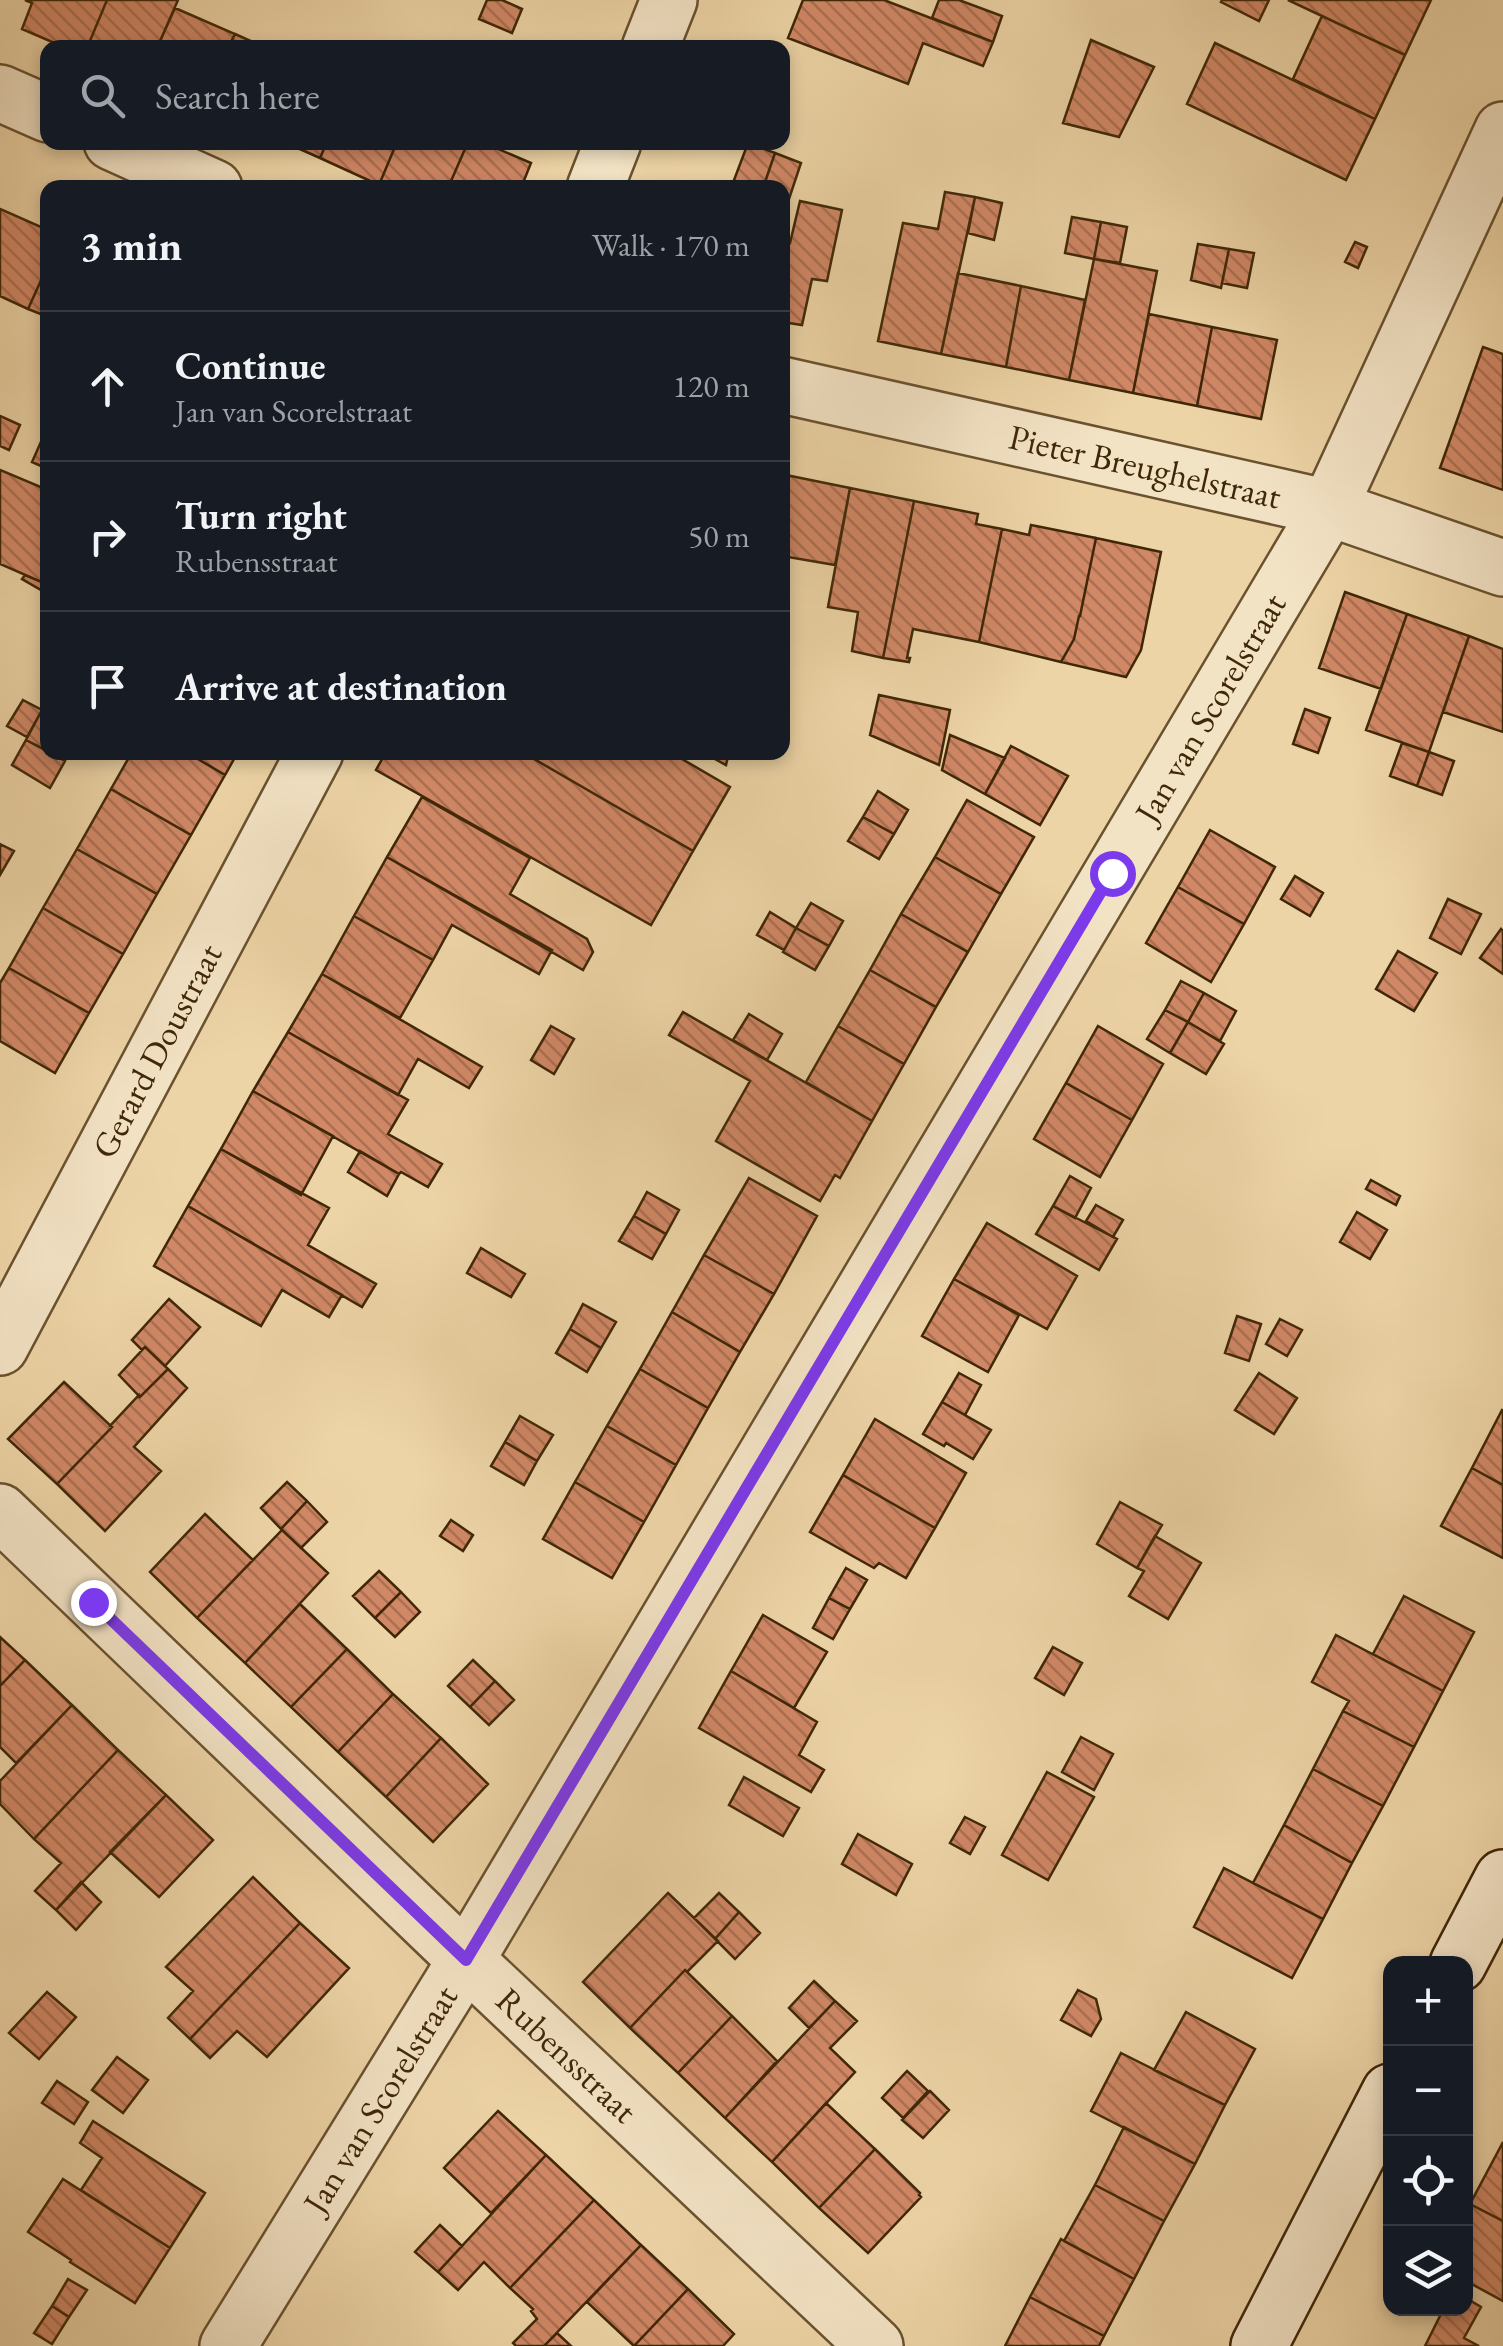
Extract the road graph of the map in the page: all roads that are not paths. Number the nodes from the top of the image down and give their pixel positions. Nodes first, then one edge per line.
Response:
1 (669, 0) edge
2 (653, 40) edge
3 (0, 94) edge
4 (40, 111) edge
5 (1503, 130) edge
6 (130, 150) edge
7 (610, 150) edge
8 (196, 180) edge
9 (598, 180) edge
10 (790, 387) edge
11 (1330, 508) junction
12 (1503, 568) edge
13 (311, 760) edge
14 (0, 1347) edge
15 (0, 1512) edge
16 (1503, 1878) edge
17 (1462, 1956) edge
18 (466, 1960) junction
19 (1383, 2106) edge
20 (228, 2346) edge
21 (874, 2346) edge
22 (1259, 2346) edge

1 - 2 street
3 - 4 street
5 - 11 street, Jan van Scorelstraat
6 - 8 street
7 - 9 street
10 - 11 street, Pieter Breughelstraat
11 - 12 street, Pieter Breughelstraat
11 - 18 street, Jan van Scorelstraat
13 - 14 street, Gerard Doustraat
15 - 18 street, Rubensstraat
16 - 17 street
18 - 20 street, Jan van Scorelstraat
18 - 21 street, Rubensstraat
19 - 22 street

